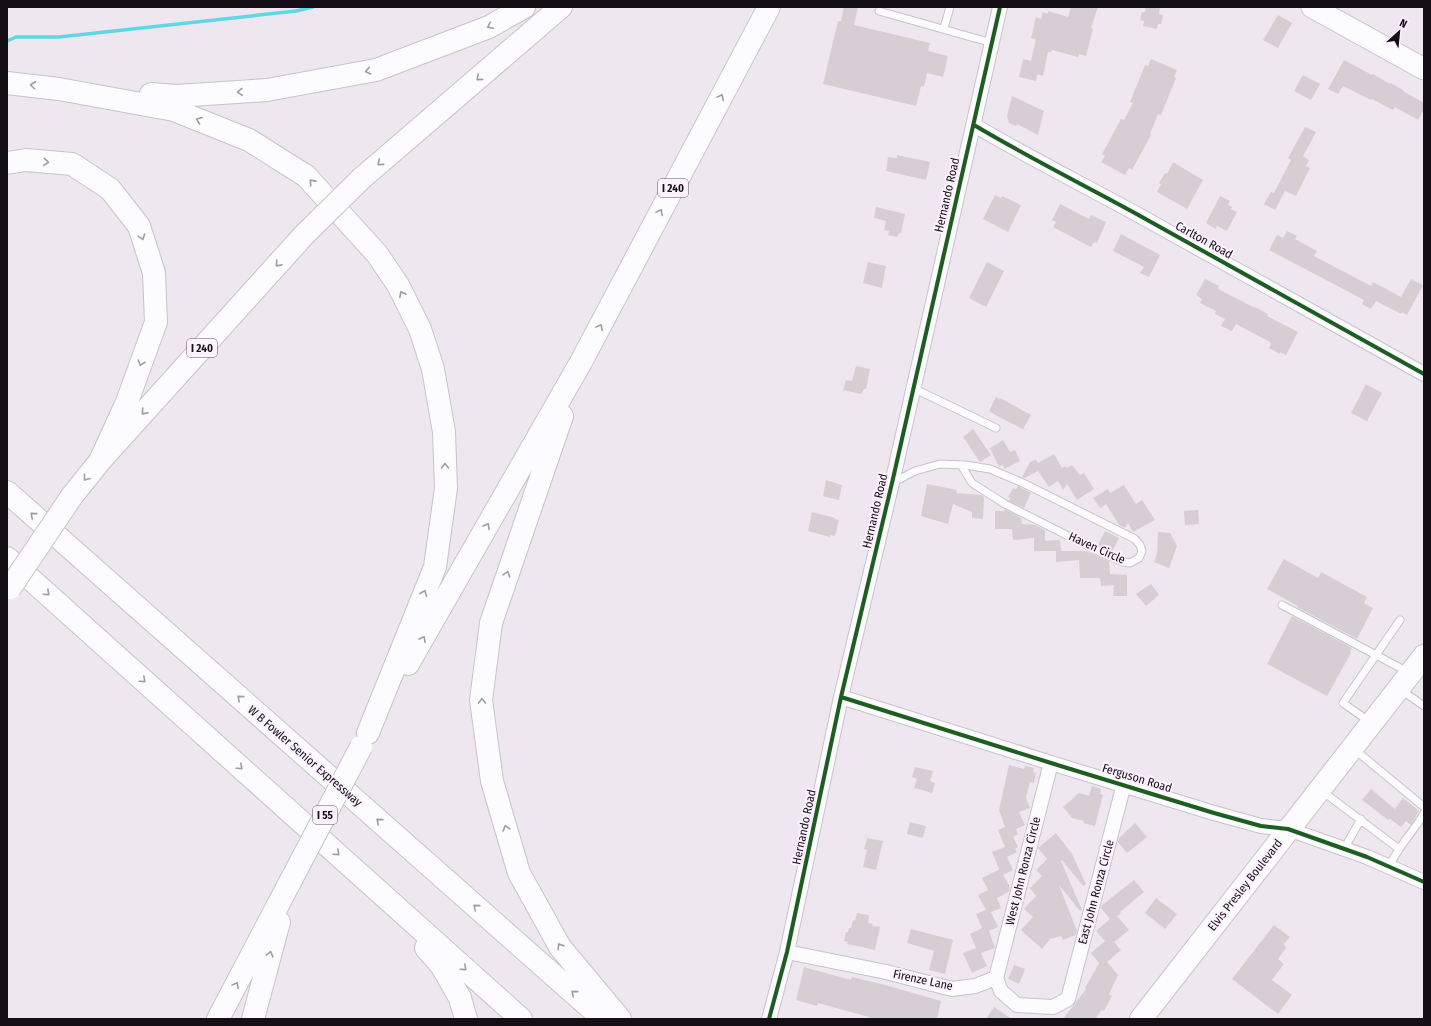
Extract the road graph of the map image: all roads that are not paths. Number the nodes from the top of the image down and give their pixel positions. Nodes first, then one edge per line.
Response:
1 (524, 7) edge
2 (562, 7) edge
3 (950, 7) edge
4 (1000, 7) edge
5 (1312, 7) edge
6 (768, 9) edge
7 (879, 11) dead end
8 (944, 28) junction
9 (992, 43) junction
10 (1424, 69) edge
11 (7, 83) edge
12 (59, 89) junction
13 (974, 125) junction
14 (7, 163) edge
15 (581, 362) junction
16 (1424, 374) edge
17 (913, 388) junction
18 (996, 428) dead end
19 (100, 461) junction
20 (961, 465) junction
21 (892, 483) junction
22 (7, 492) edge
23 (7, 558) edge
24 (8, 590) edge
25 (1282, 605) dead end
26 (1400, 620) dead end
27 (1376, 655) junction
28 (1424, 656) edge
29 (1405, 681) junction
30 (841, 698) junction
31 (1424, 706) edge
32 (1372, 723) junction
33 (365, 740) junction
34 (1352, 748) junction
35 (1051, 763) junction
36 (1124, 784) junction
37 (1320, 790) junction
38 (1424, 807) edge
39 (1424, 813) edge
40 (1361, 819) junction
41 (1288, 829) junction
42 (1344, 849) junction
43 (1399, 849) junction
44 (1389, 866) junction
45 (1424, 882) edge
46 (289, 884) junction
47 (404, 914) junction
48 (787, 952) junction
49 (996, 978) junction
50 (218, 1019) edge
51 (253, 1019) edge
52 (466, 1019) edge
53 (521, 1019) edge
54 (603, 1019) edge
55 (620, 1019) edge
56 (769, 1019) edge
57 (1141, 1019) edge

1 -> 12 main road
2 -> 19 main road, I 240, bridge
3 - 8 lane
4 - 9 street, Hernando Road
5 - 10 street
15 -> 6 main road, I 240
7 - 8 lane
8 - 9 lane
9 - 13 street, Hernando Road
12 -> 11 main road
33 -> 12 main road
13 - 16 street, Carlton Road
13 - 17 street, Hernando Road
14 -> 19 main road
33 -> 15 main road
55 -> 15 main road
17 - 18 lane
17 - 21 street, Hernando Road
19 -> 24 main road, I 240, bridge
20 - 20 lane, Haven Circle
20 - 21 lane, Haven Circle
21 - 30 street, Hernando Road
54 -> 22 main road, W B Fowler Senior Expressway
23 -> 47 main road
25 - 27 lane
26 - 27 lane
27 - 29 lane
27 - 32 lane
28 - 29 main road, Elvis Presley Boulevard
29 - 31 lane
29 - 32 main road, Elvis Presley Boulevard
30 - 35 street, Ferguson Road
30 - 48 street, Hernando Road
32 - 34 main road, Elvis Presley Boulevard
33 - 46 main road, I 55, bridge
34 - 37 main road, Elvis Presley Boulevard
34 - 38 lane
35 - 36 street, Ferguson Road
35 - 49 street, West John Ronza Circle
36 - 41 street, Ferguson Road
36 - 49 street, East John Ronza Circle
37 - 40 lane
37 - 41 main road, Elvis Presley Boulevard
39 - 43 lane
40 - 42 lane
40 - 43 lane
41 - 42 street, Ferguson Road
41 - 57 main road, Elvis Presley Boulevard
42 - 44 street, Ferguson Road
43 - 44 lane
44 - 45 street, Ferguson Road
50 -> 46 main road, I 55
51 -> 46 main road
47 - 52 main road
47 -> 53 main road
48 - 49 street, Firenze Lane
48 - 56 street, Hernando Road

